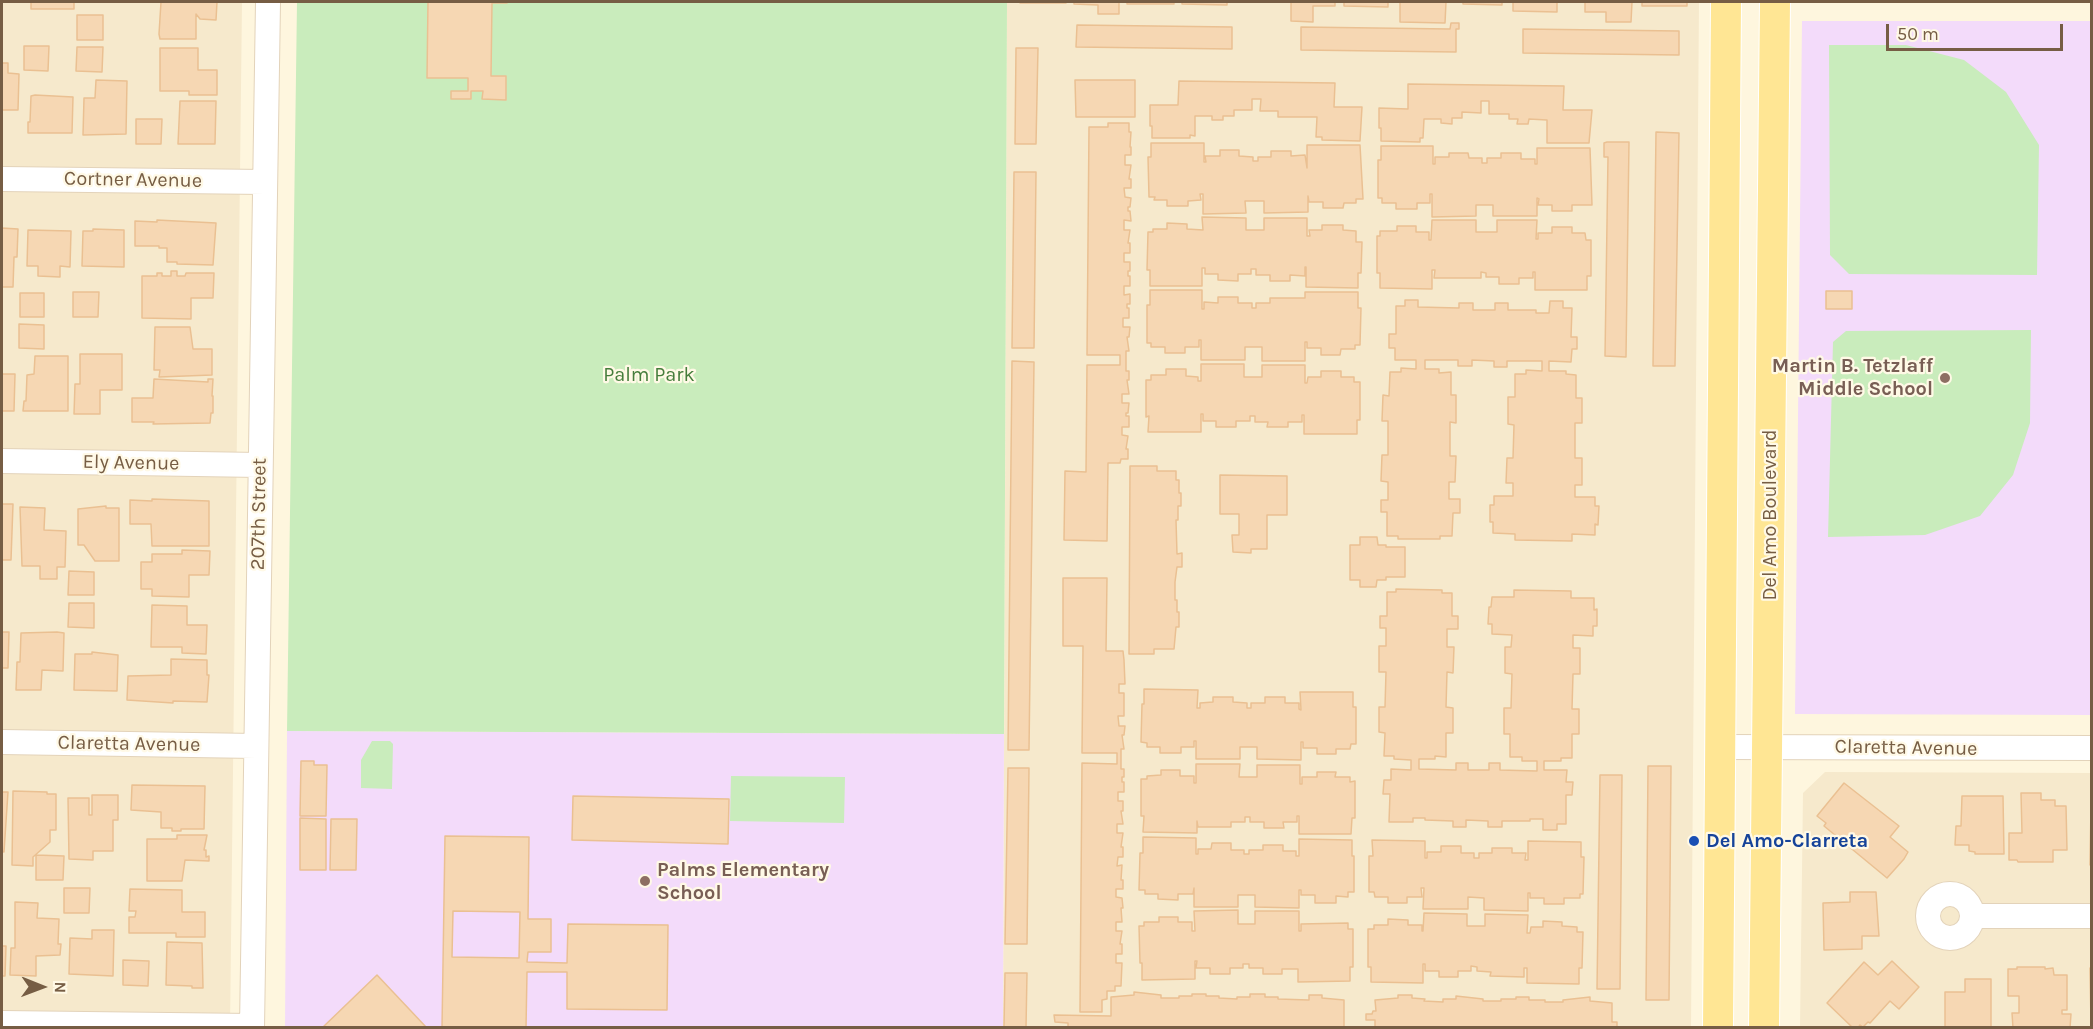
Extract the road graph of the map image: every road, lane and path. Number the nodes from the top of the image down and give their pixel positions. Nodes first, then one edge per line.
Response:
1 (268, 2) edge
2 (1726, 2) edge
3 (1775, 2) edge
4 (1726, 70) junction
5 (1774, 71) junction
6 (2, 179) edge
7 (265, 182) junction
8 (2, 461) edge
9 (260, 465) junction
10 (2, 742) edge
11 (256, 746) junction
12 (1720, 747) junction
13 (1767, 747) junction
14 (2091, 748) edge
15 (1972, 916) dead end
16 (2091, 916) edge
17 (2, 1023) edge
18 (252, 1027) edge
19 (1718, 1028) edge
20 (1764, 1028) edge

1 - 7 street, 207th Street
2 - 4 main road
3 - 5 main road, Del Amo Boulevard
4 - 5 main road
4 - 12 main road
5 - 13 main road, Del Amo Boulevard
6 - 7 street, Cortner Avenue
7 - 9 street, 207th Street
8 - 9 street, Ely Avenue
9 - 11 street, 207th Street
10 - 11 street, Claretta Avenue
11 - 18 street, 207th Street
12 - 13 street, Claretta Avenue
12 - 19 main road
13 - 14 street, Claretta Avenue
13 - 20 main road, Del Amo Boulevard
15 - 16 street
17 - 18 street

